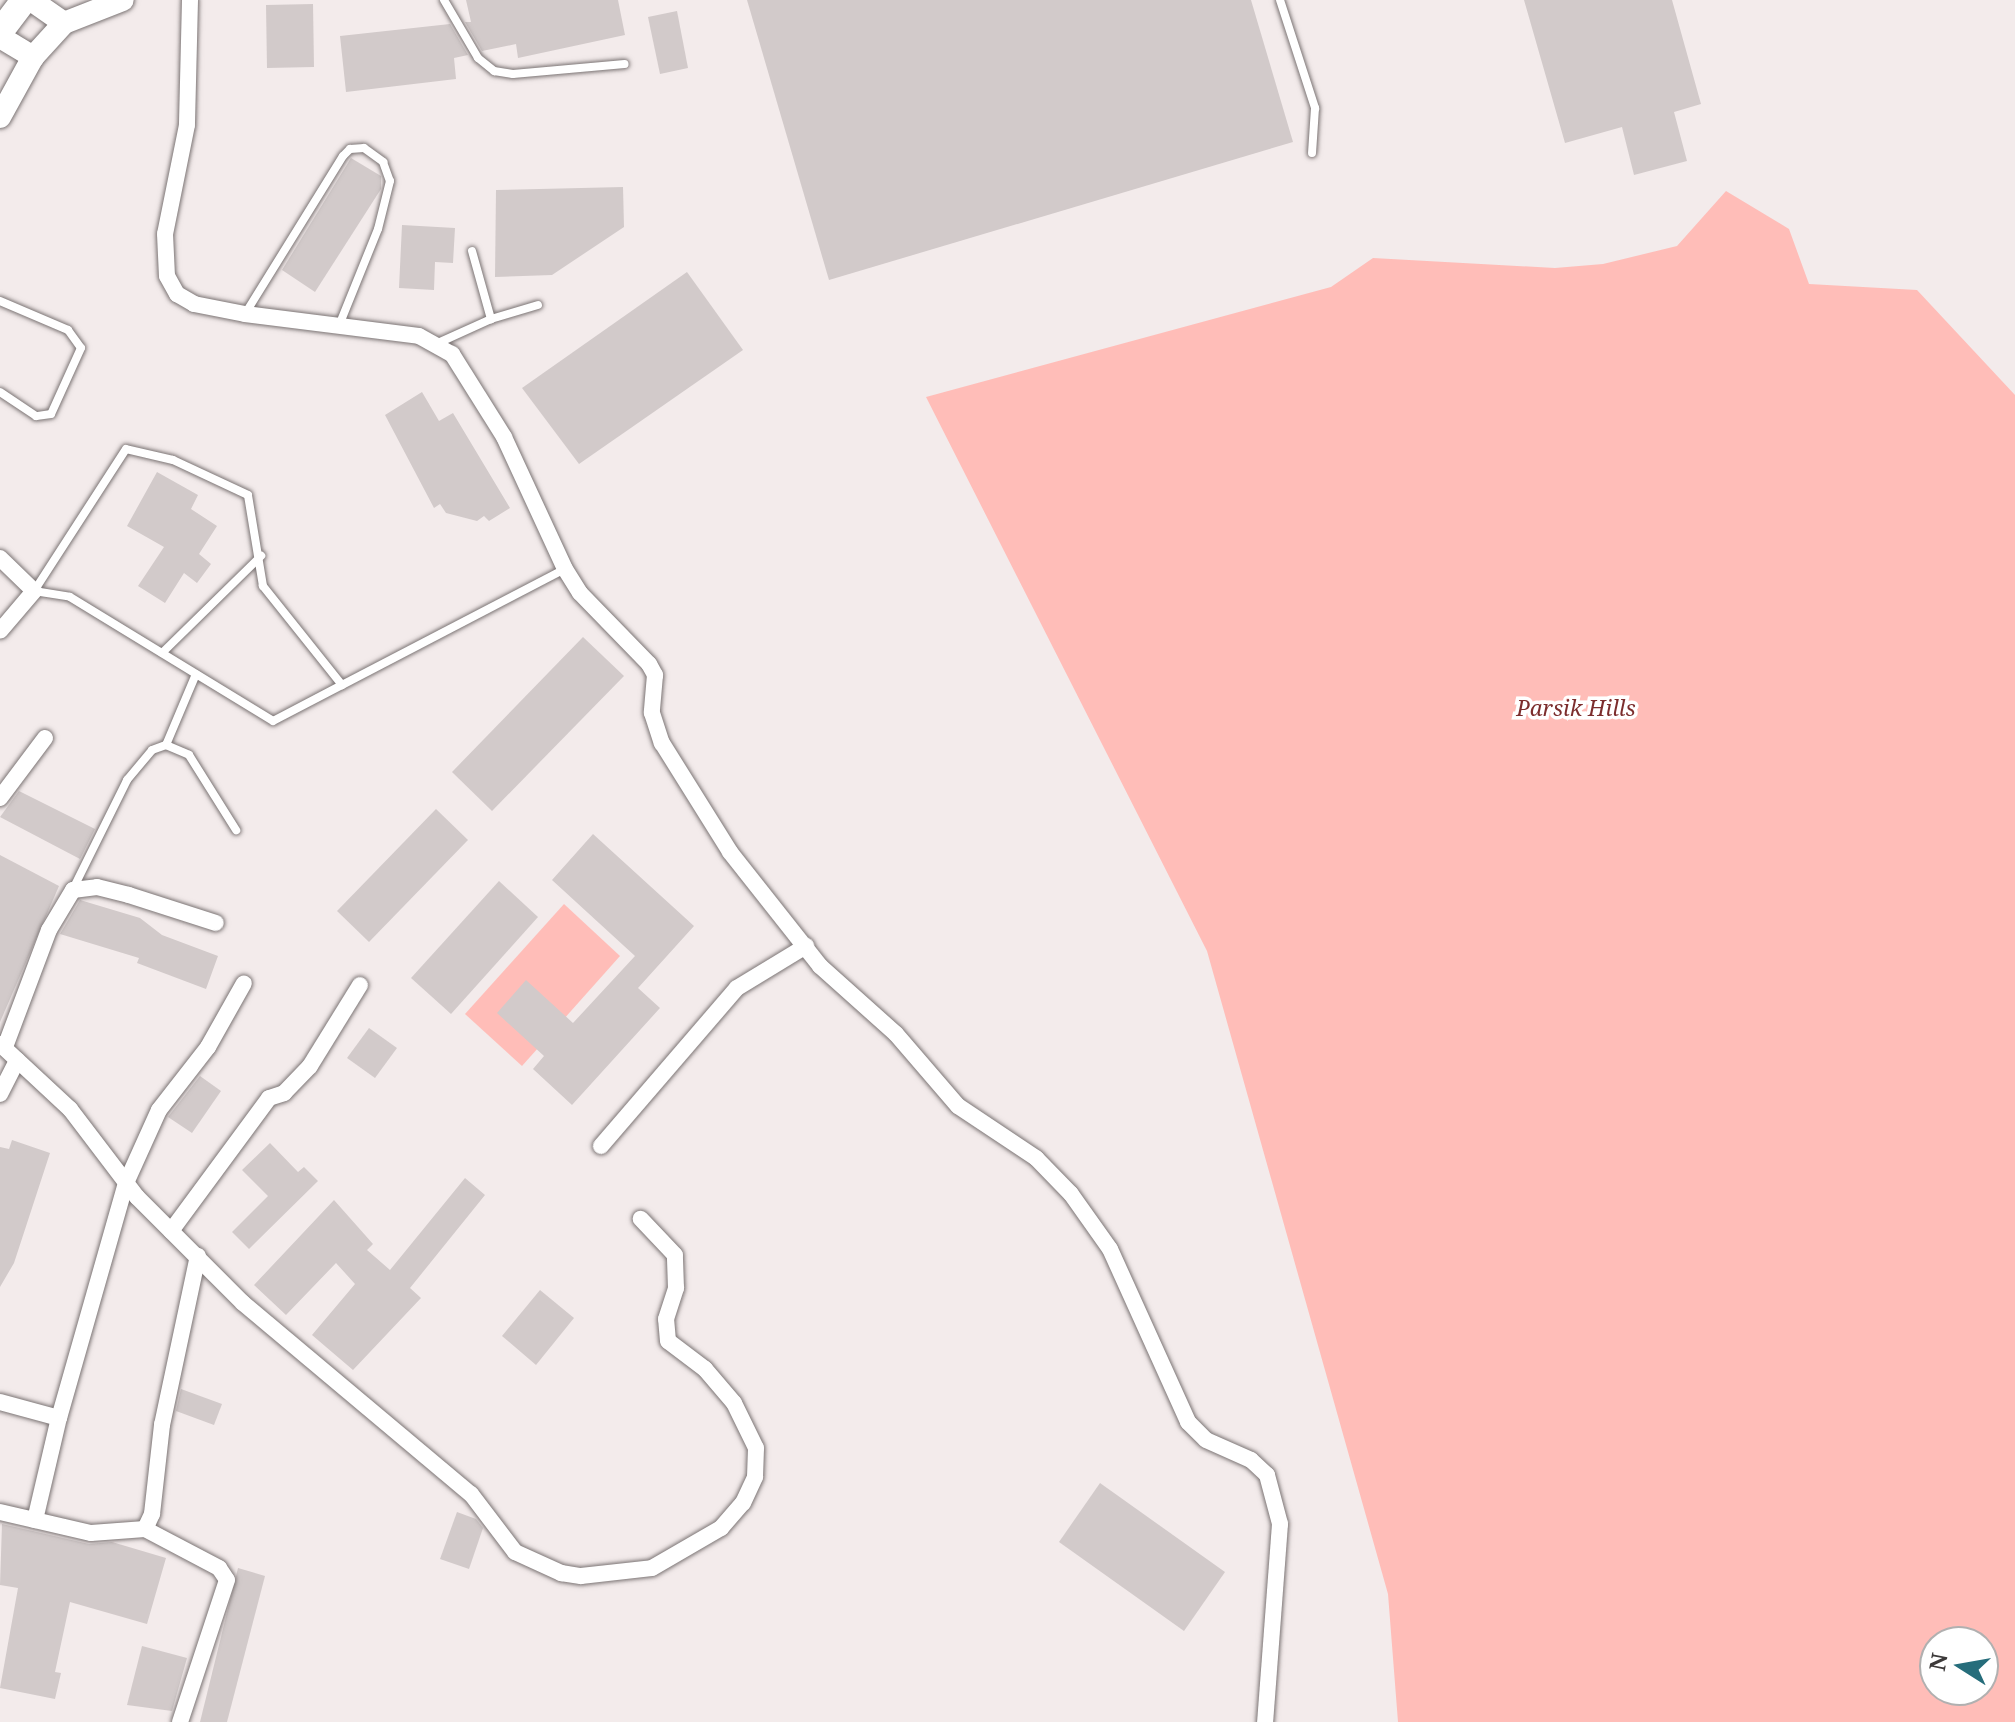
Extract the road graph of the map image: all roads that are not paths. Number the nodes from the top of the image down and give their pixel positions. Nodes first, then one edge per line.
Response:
1 (24, 0) edge
2 (31, 0) edge
3 (123, 0) edge
4 (190, 0) edge
5 (444, 0) edge
6 (1280, 0) edge
7 (64, 23) junction
8 (0, 34) edge
9 (33, 57) junction
10 (625, 64) dead end
11 (0, 117) edge
12 (1312, 153) dead end
13 (472, 251) dead end
14 (0, 301) edge
15 (538, 305) dead end
16 (245, 314) junction
17 (491, 319) junction
18 (337, 328) junction
19 (438, 343) junction
20 (0, 392) edge
21 (261, 556) junction
22 (0, 558) edge
23 (565, 569) junction
24 (34, 591) junction
25 (0, 631) edge
26 (162, 653) junction
27 (196, 674) junction
28 (342, 685) junction
29 (45, 738) dead end
30 (166, 745) junction
31 (0, 798) edge
32 (236, 830) dead end
33 (73, 890) junction
34 (216, 923) dead end
35 (806, 946) junction
36 (244, 983) dead end
37 (360, 985) dead end
38 (3, 1046) edge
39 (17, 1060) junction
40 (0, 1094) edge
41 (601, 1146) dead end
42 (126, 1183) junction
43 (641, 1219) dead end
44 (171, 1231) junction
45 (198, 1256) junction
46 (0, 1402) edge
47 (59, 1418) junction
48 (0, 1512) edge
49 (35, 1520) junction
50 (145, 1529) junction
51 (180, 1722) edge
52 (1265, 1722) edge

1 - 8 highway
2 - 7 main road
3 - 7 main road
4 - 16 street
5 - 10 lane
6 - 12 lane
7 - 9 main road
8 - 9 main road
9 - 11 main road
13 - 17 lane
14 - 20 lane
15 - 17 lane
16 - 18 street
16 - 18 lane
17 - 19 lane
18 - 19 street
19 - 23 street
21 - 24 lane
21 - 26 lane
21 - 28 lane
22 - 24 street
23 - 28 lane
23 - 35 street
24 - 25 street
24 - 26 lane
26 - 27 lane
27 - 28 lane
27 - 30 lane
29 - 31 street
30 - 32 lane
30 - 33 lane
33 - 34 street
33 - 38 street
35 - 41 street
35 - 52 street
36 - 42 street
37 - 44 street
38 - 39 street
39 - 40 street
39 - 42 street
42 - 44 street
42 - 47 street
43 - 45 street
44 - 45 street
45 - 50 street
46 - 47 street
47 - 49 street
48 - 49 street
49 - 50 street
50 - 51 street

